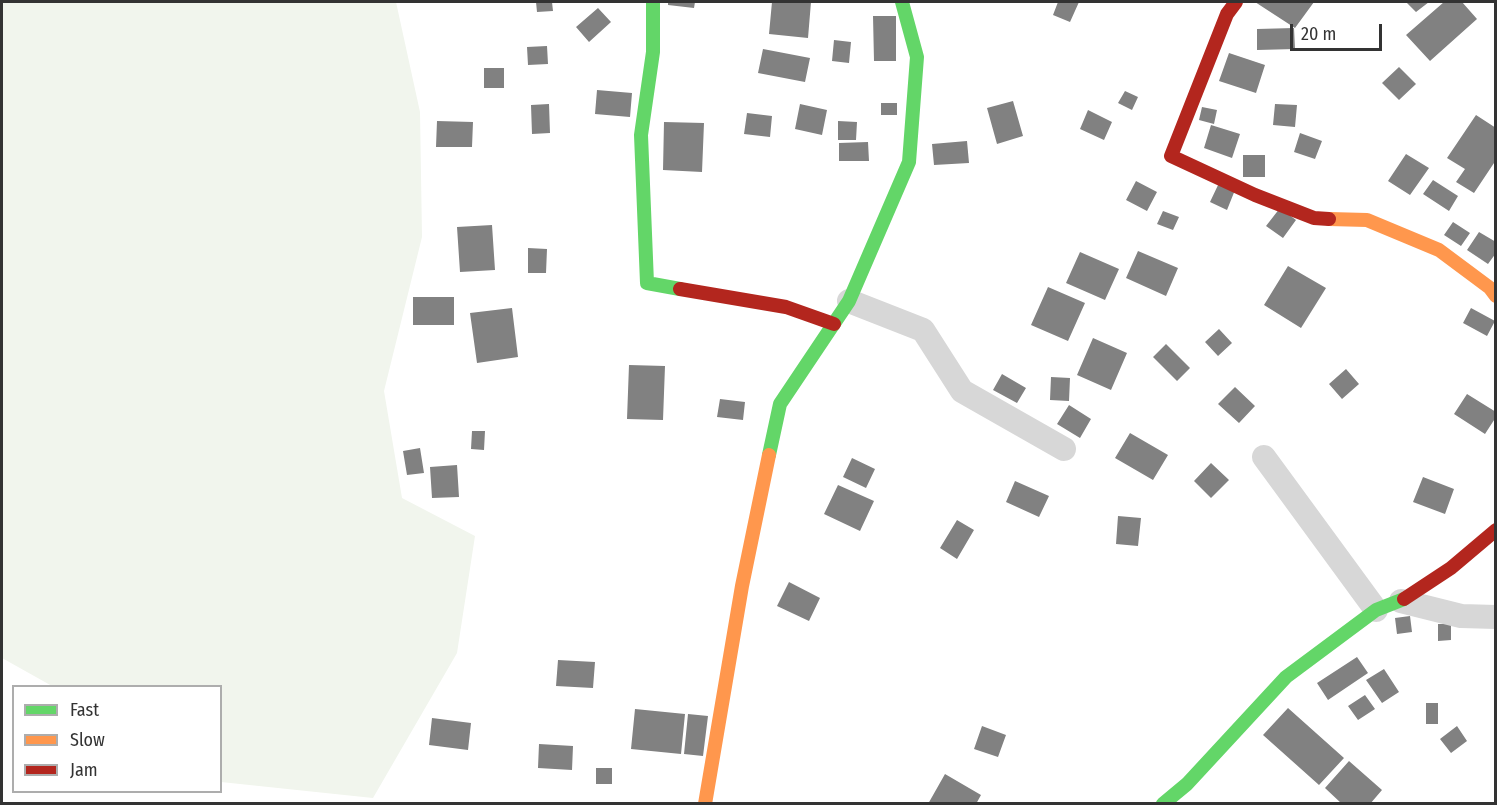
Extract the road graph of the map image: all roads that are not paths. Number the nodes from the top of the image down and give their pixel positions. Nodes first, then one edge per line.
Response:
1 (653, 2) edge
2 (902, 2) edge
3 (1236, 2) edge
4 (1496, 296) edge
5 (849, 301) junction
6 (834, 324) junction
7 (1064, 449) dead end
8 (1264, 457) dead end
9 (1496, 530) edge
10 (1401, 601) junction
11 (1376, 610) junction
12 (1496, 617) edge
13 (705, 804) edge
14 (1163, 804) edge

1 - 6 street
2 - 5 street
3 - 4 street
5 - 6 street
5 - 7 street
6 - 13 street
8 - 11 street
9 - 10 street
10 - 11 street
10 - 12 street
11 - 14 street

